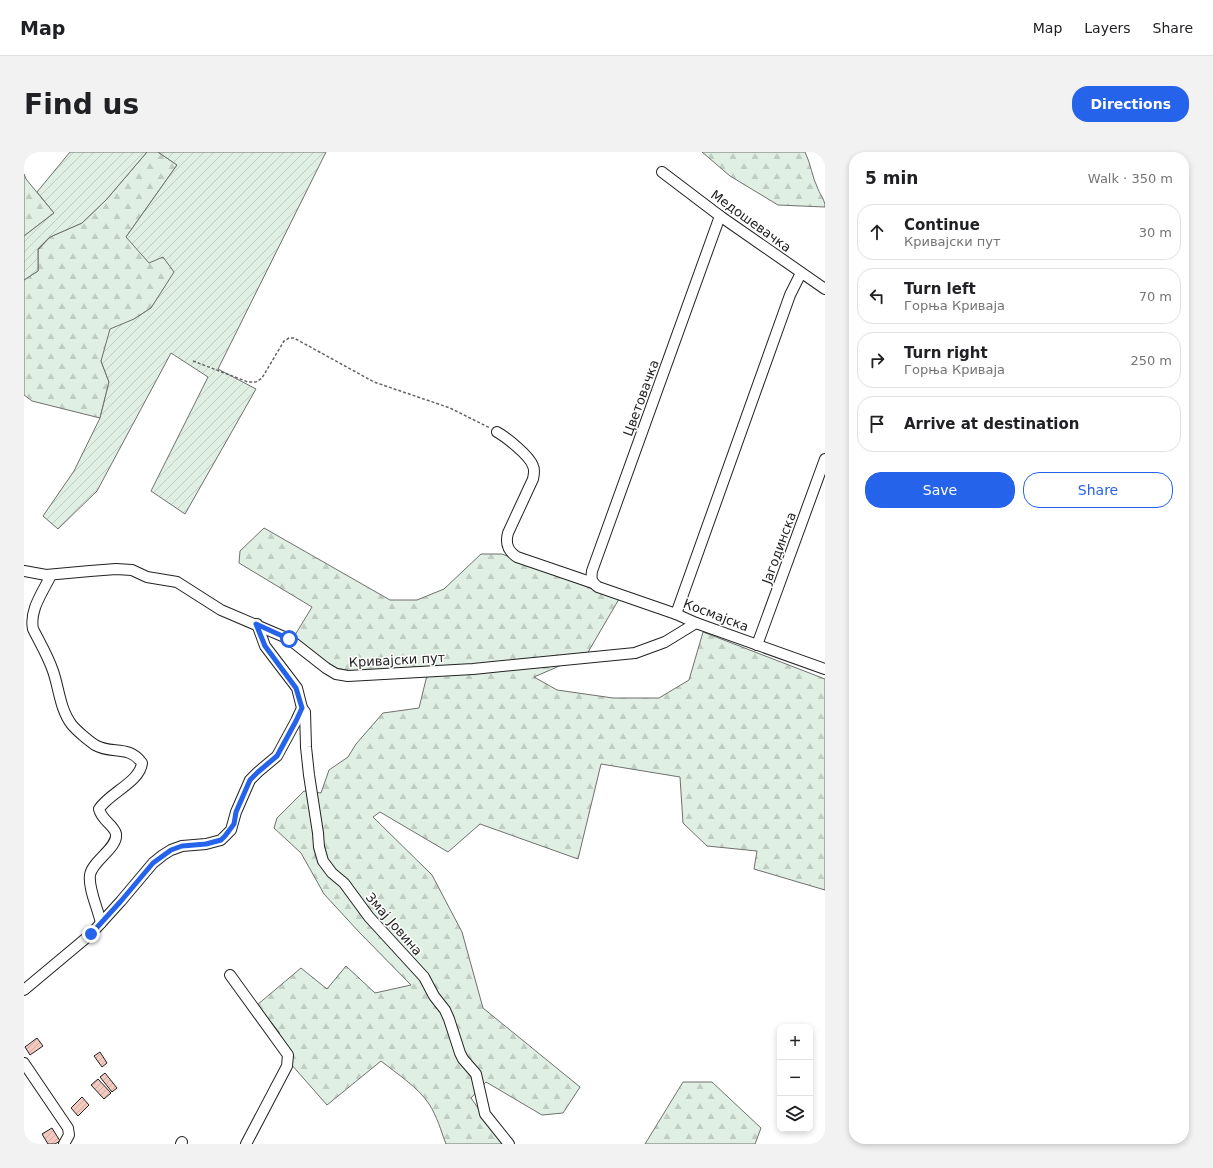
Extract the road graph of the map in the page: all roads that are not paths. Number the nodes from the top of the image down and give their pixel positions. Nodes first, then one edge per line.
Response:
1 (662, 172) dead end
2 (720, 216) junction
3 (801, 273) junction
4 (825, 289) edge
5 (497, 432) road end
6 (825, 459) edge
7 (24, 571) edge
8 (51, 575) junction
9 (595, 585) junction
10 (676, 614) junction
11 (696, 622) junction
12 (256, 624) junction
13 (757, 645) junction
14 (825, 670) edge
15 (302, 708) junction
16 (101, 922) junction
17 (230, 975) dead end
18 (24, 990) edge
19 (24, 1063) edge
20 (64, 1144) edge
21 (246, 1144) edge
22 (509, 1144) edge

1 - 2 street, Медошевачка
2 - 3 street, Медошевачка
2 - 9 street, Цветовачка
3 - 4 street, Медошевачка
3 - 10 street
5 - 9 street, Космајска
6 - 13 street, Јагодинска
7 - 8 street, Кривајски пут
8 - 12 street, Кривајски пут
8 - 16 street
9 - 10 street, Космајска
10 - 11 street, Космајска
11 - 12 street, Кривајски пут
11 - 13 street, Космајска
12 - 15 street, Змај Јовина
13 - 14 street, Космајска
15 - 16 street
15 - 22 street, Змај Јовина
16 - 18 street
17 - 21 street
19 - 20 street

